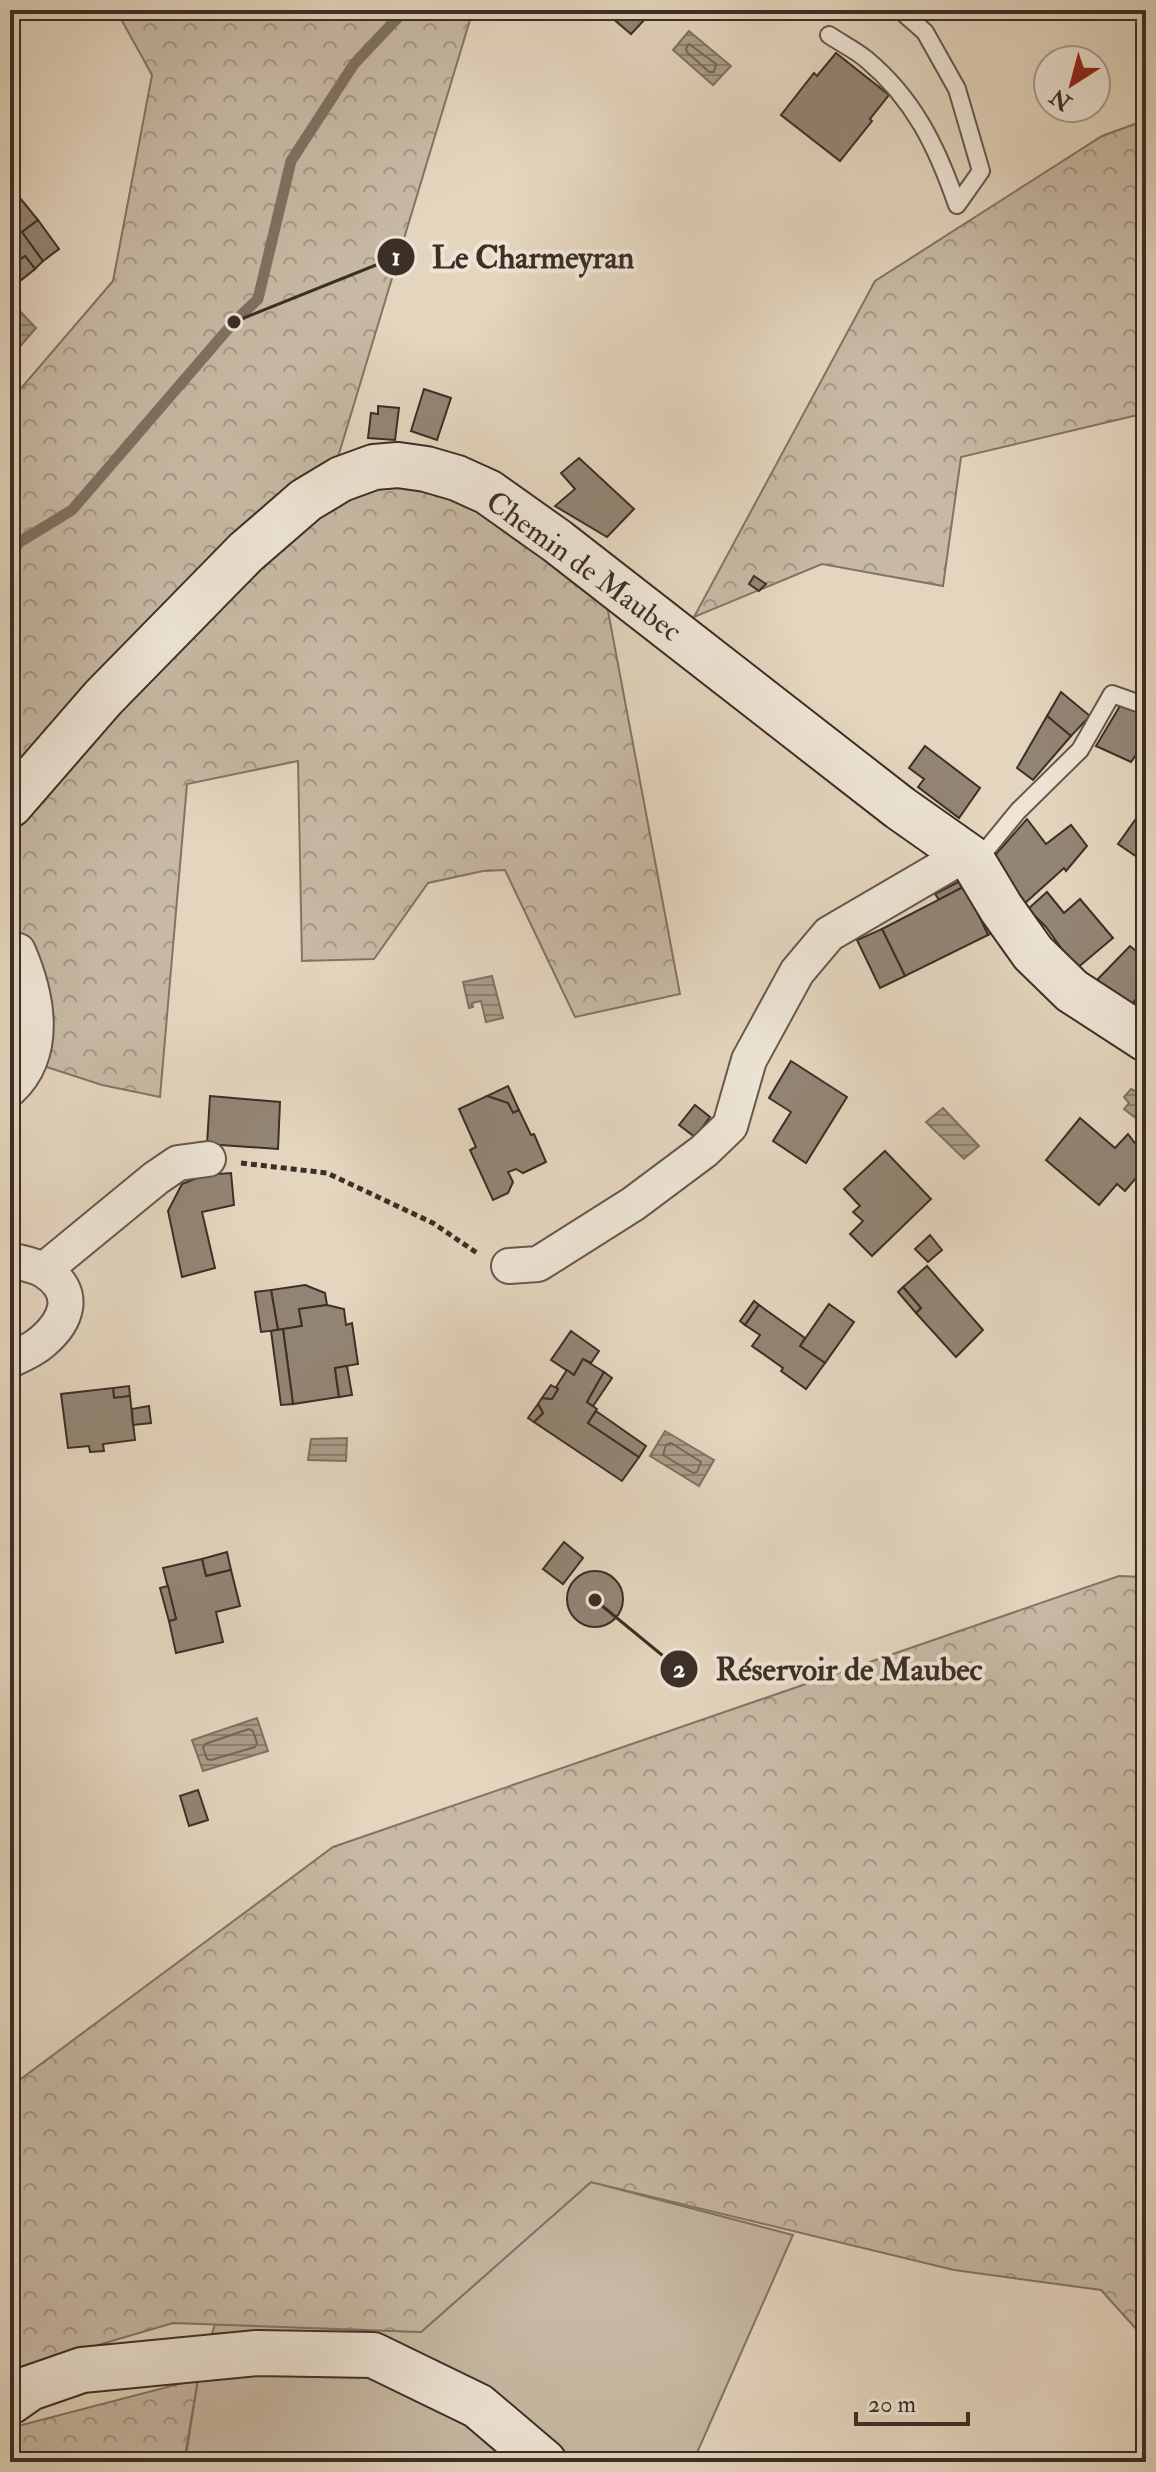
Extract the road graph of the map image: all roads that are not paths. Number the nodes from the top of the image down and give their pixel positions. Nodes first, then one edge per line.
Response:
1 (900, 10) edge
2 (829, 35) dead end
3 (1146, 706) edge
4 (10, 805) edge
5 (971, 858) junction
6 (10, 948) edge
7 (1146, 1039) edge
8 (10, 1089) edge
9 (208, 1159) road end
10 (10, 1260) edge
11 (509, 1266) road end
12 (44, 1270) junction
13 (10, 1360) edge
14 (10, 2402) edge
15 (544, 2462) edge

1 - 2 lane
3 - 5 lane
4 - 5 street, Chemin de Maubec
5 - 7 street, Chemin de Maubec
5 - 11 street
6 - 8 street
9 - 12 street
10 - 12 street
12 - 13 street
14 - 15 street

